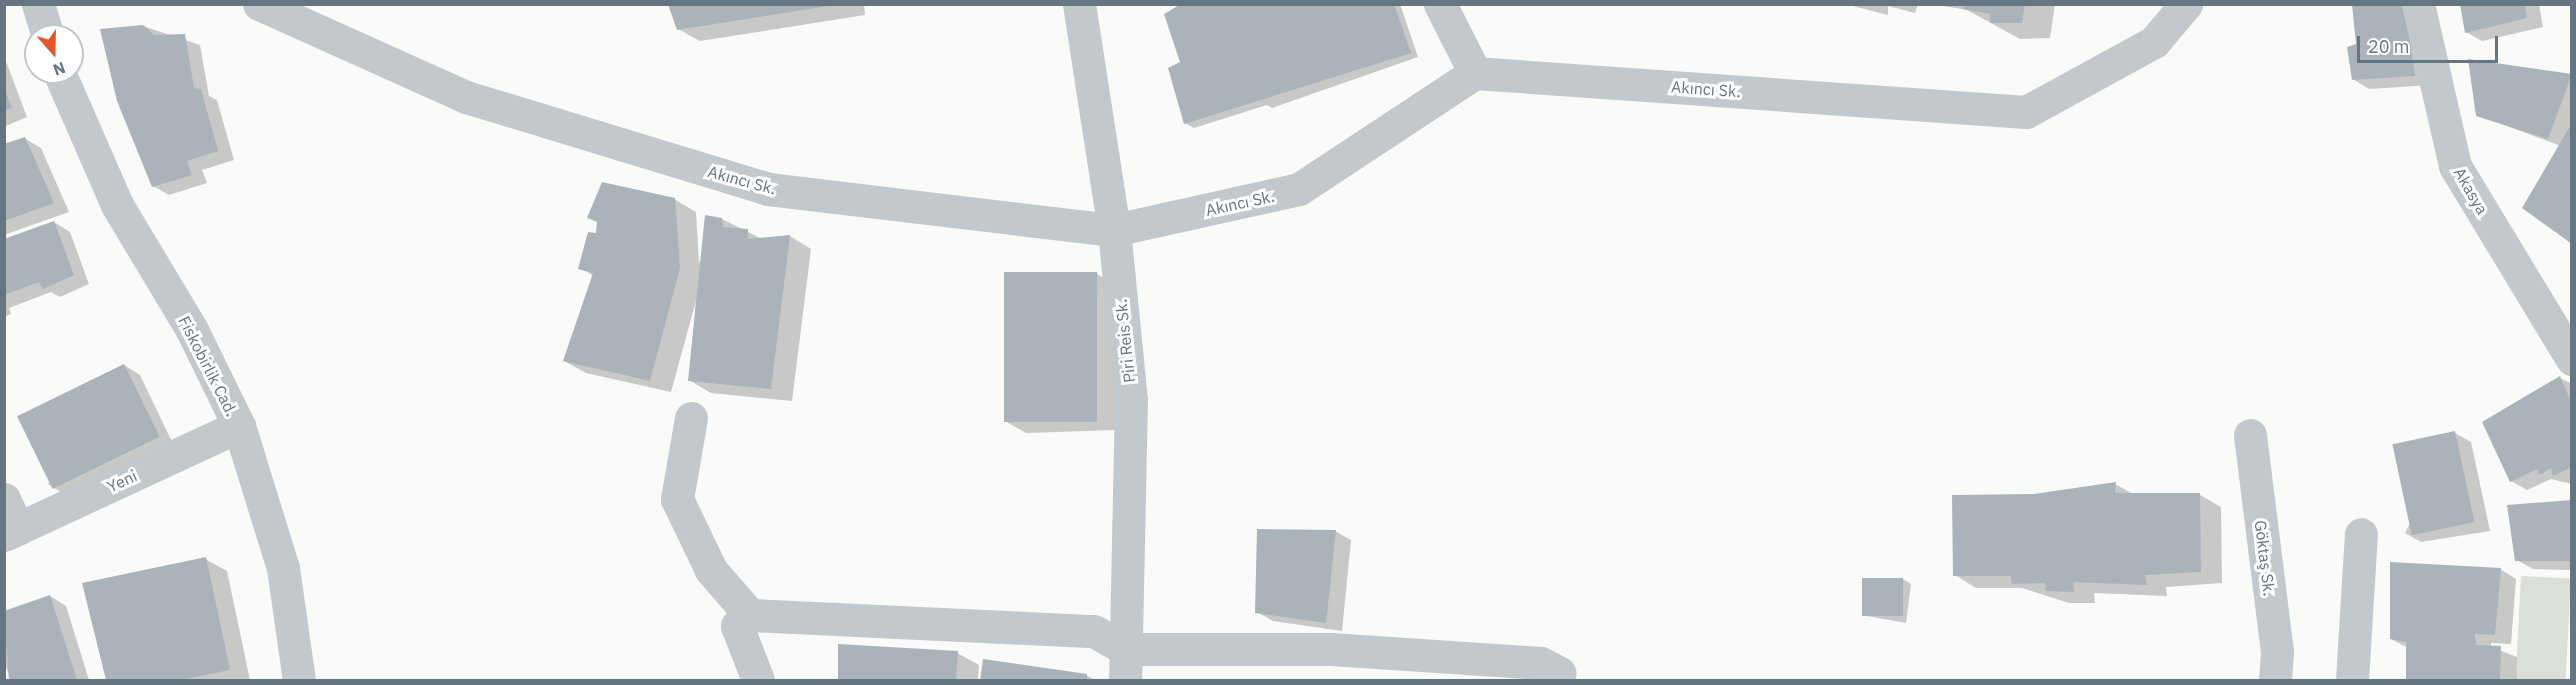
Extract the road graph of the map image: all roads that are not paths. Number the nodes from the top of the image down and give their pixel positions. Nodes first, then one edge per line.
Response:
1 (38, 4) edge
2 (259, 4) edge
3 (1079, 4) edge
4 (1440, 4) edge
5 (2186, 4) edge
6 (2418, 4) edge
7 (44, 24) edge
8 (1475, 73) junction
9 (64, 84) edge
10 (1114, 230) junction
11 (2571, 359) edge
12 (691, 418) dead end
13 (239, 426) junction
14 (2250, 435) dead end
15 (4, 499) edge
16 (11, 532) edge
17 (2361, 534) dead end
18 (750, 615) junction
19 (1125, 665) edge
20 (1560, 673) dead end
21 (298, 681) edge
22 (758, 681) edge
23 (2275, 681) edge
24 (2352, 681) edge

1 - 7 street
2 - 10 street, Akıncı Sk.
3 - 10 street, Piri Reis Sk.
4 - 8 street
5 - 8 street, Akıncı Sk.
6 - 11 street, Akasya
8 - 10 street, Akıncı Sk.
9 - 13 street, Fiskobirlik Cad.
10 - 19 street, Piri Reis Sk.
12 - 18 street
13 - 16 street, Yeni
13 - 21 street, Fiskobirlik Cad.
14 - 23 street, Göktaş Sk.
15 - 16 street
17 - 24 street
18 - 19 street
18 - 22 street
19 - 20 street

